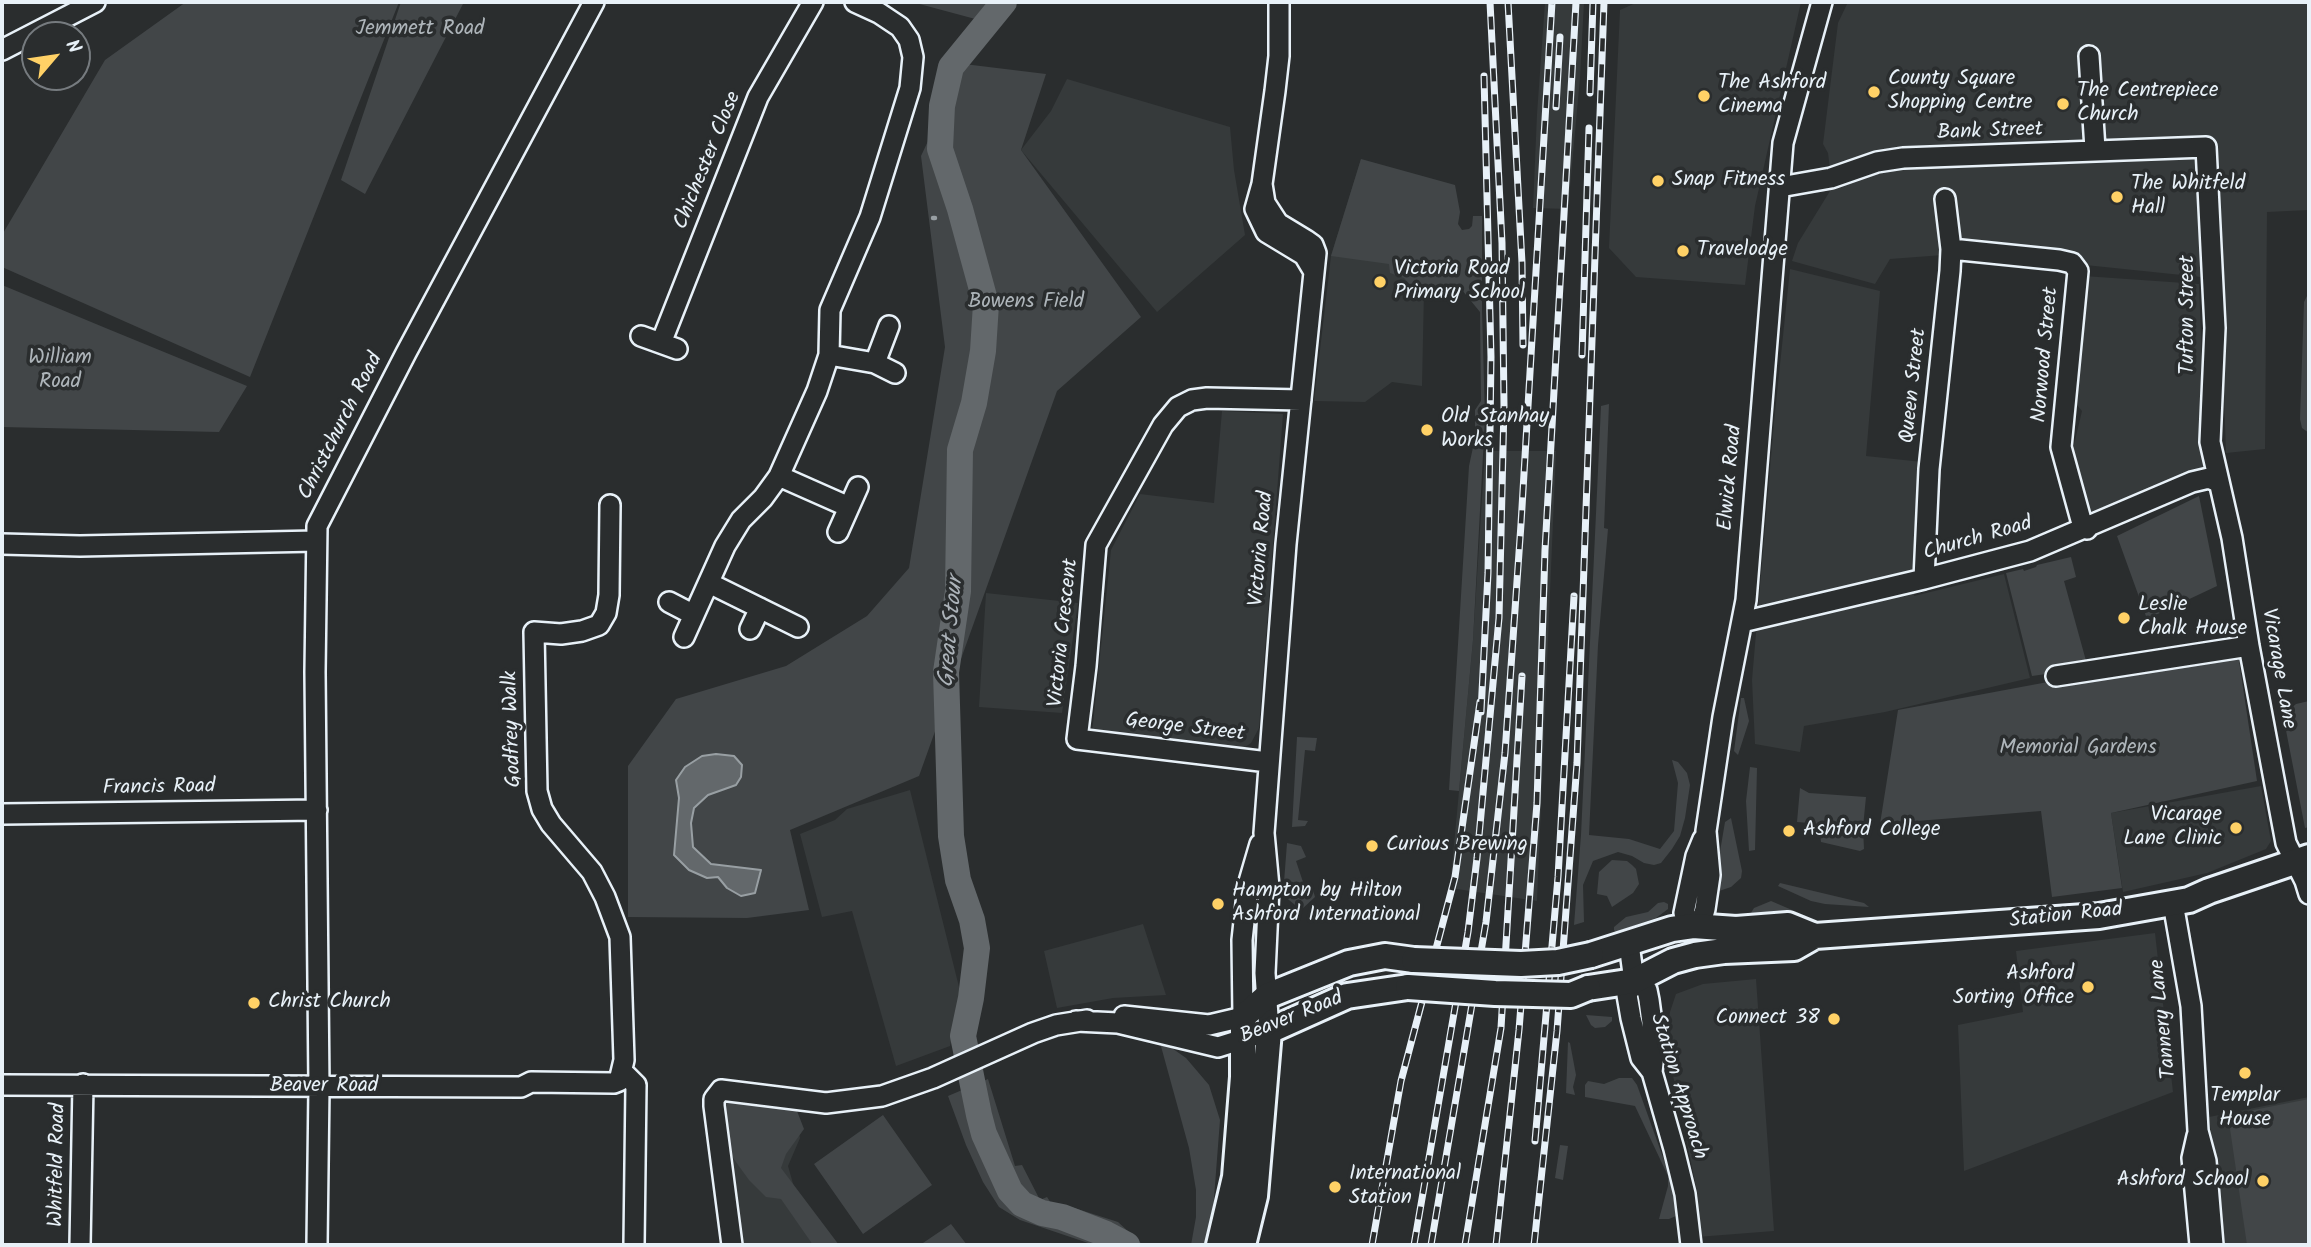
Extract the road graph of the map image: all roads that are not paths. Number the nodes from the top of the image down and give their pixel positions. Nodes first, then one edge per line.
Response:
1 (95, 2) edge
2 (594, 2) edge
3 (813, 2) edge
4 (855, 2) edge
5 (1279, 2) edge
6 (1822, 2) edge
7 (2, 50) edge
8 (2089, 56) dead end
9 (2206, 147) joint
10 (2095, 149) junction
11 (1780, 187) junction
12 (1945, 199) dead end
13 (1951, 249) junction
14 (889, 326) dead end
15 (641, 336) dead end
16 (829, 355) junction
17 (876, 363) junction
18 (895, 373) dead end
19 (1301, 400) junction
20 (779, 476) junction
21 (2218, 482) junction
22 (858, 487) dead end
23 (610, 505) dead end
24 (849, 507) junction
25 (2087, 529) junction
26 (838, 532) dead end
27 (316, 541) junction
28 (2, 544) edge
29 (1924, 579) junction
30 (709, 583) junction
31 (669, 602) dead end
32 (760, 608) junction
33 (694, 615) junction
34 (1742, 622) junction
35 (798, 627) dead end
36 (750, 629) dead end
37 (684, 636) dead end
38 (2249, 646) junction
39 (2056, 676) dead end
40 (1096, 740) joint
41 (1268, 762) junction
42 (317, 810) junction
43 (2, 814) edge
44 (1264, 833) junction
45 (2302, 860) edge
46 (2309, 894) edge
47 (2173, 903) junction
48 (1693, 926) junction
49 (1815, 936) junction
50 (1629, 944) junction
51 (1695, 955) junction
52 (1634, 981) junction
53 (1267, 996) junction
54 (1244, 1028) junction
55 (1269, 1031) junction
56 (629, 1079) junction
57 (83, 1084) junction
58 (2, 1085) edge
59 (319, 1087) junction
60 (2198, 1131) junction
61 (80, 1245) edge
62 (317, 1245) edge
63 (634, 1245) edge
64 (732, 1245) edge
65 (1219, 1245) edge
66 (1243, 1245) edge
67 (1692, 1245) edge
68 (2200, 1245) edge
69 (2213, 1245) edge

1 - 7 street
2 - 27 street, Christchurch Road
3 - 15 street, Chichester Close
4 - 16 street
5 - 19 street, Victoria Road
6 - 11 street, Elwick Road
8 - 10 street
9 - 10 street, Bank Street
9 - 21 street, Tufton Street
10 - 11 street, Bank Street
11 - 34 street, Elwick Road
12 - 13 street, Queen Street
13 - 25 street, Norwood Street
13 - 29 street, Queen Street
14 - 17 street
16 - 17 street
16 - 20 street
17 - 18 street
19 - 40 street, Victoria Crescent
19 - 41 street, Victoria Road
20 - 24 street
20 - 30 street
21 - 25 street, Church Road
21 - 38 street, Vicarage Lane
22 - 24 street
23 - 56 street, Godfrey Walk
24 - 26 street
25 - 29 street, Church Road
27 - 28 street
27 - 42 street, Christchurch Road
29 - 34 street, Church Road
30 - 32 street
30 - 33 street
31 - 33 street
32 - 35 street
32 - 36 street
33 - 37 street
34 - 48 street, Elwick Road
38 - 39 street
38 - 45 street, Vicarage Lane
40 - 41 street, George Street
41 - 44 street, Victoria Road
42 - 43 street, Francis Road
42 - 59 street, Christchurch Road
44 - 53 street, Victoria Road
44 - 54 street, Victoria Road
45 - 46 street, Vicarage Lane
45 - 47 main road, Station Road
47 - 49 main road, Station Road
47 - 60 street, Tannery Lane
48 - 49 main road, Station Road
48 - 50 main road, Station Road
48 - 51 street, Elwick Road
49 - 51 main road, Station Road
50 - 52 street
50 - 53 main road, Beaver Road, bridge
51 - 52 main road, Station Road
52 - 55 main road, Beaver Road, bridge
52 - 67 street, Station Approach
53 - 54 main road, Beaver Road
53 - 55 street, Victoria Road
54 - 55 street, Beaver Road
54 - 64 street, Beaver Road
54 - 65 main road
55 - 66 main road
56 - 59 street, Beaver Road
56 - 63 street
57 - 58 street, Beaver Road
57 - 59 street, Beaver Road
57 - 61 street, Whitfeld Road
59 - 62 street, Christchurch Road
60 - 68 street, Tannery Lane
60 - 69 street, Tannery Lane

